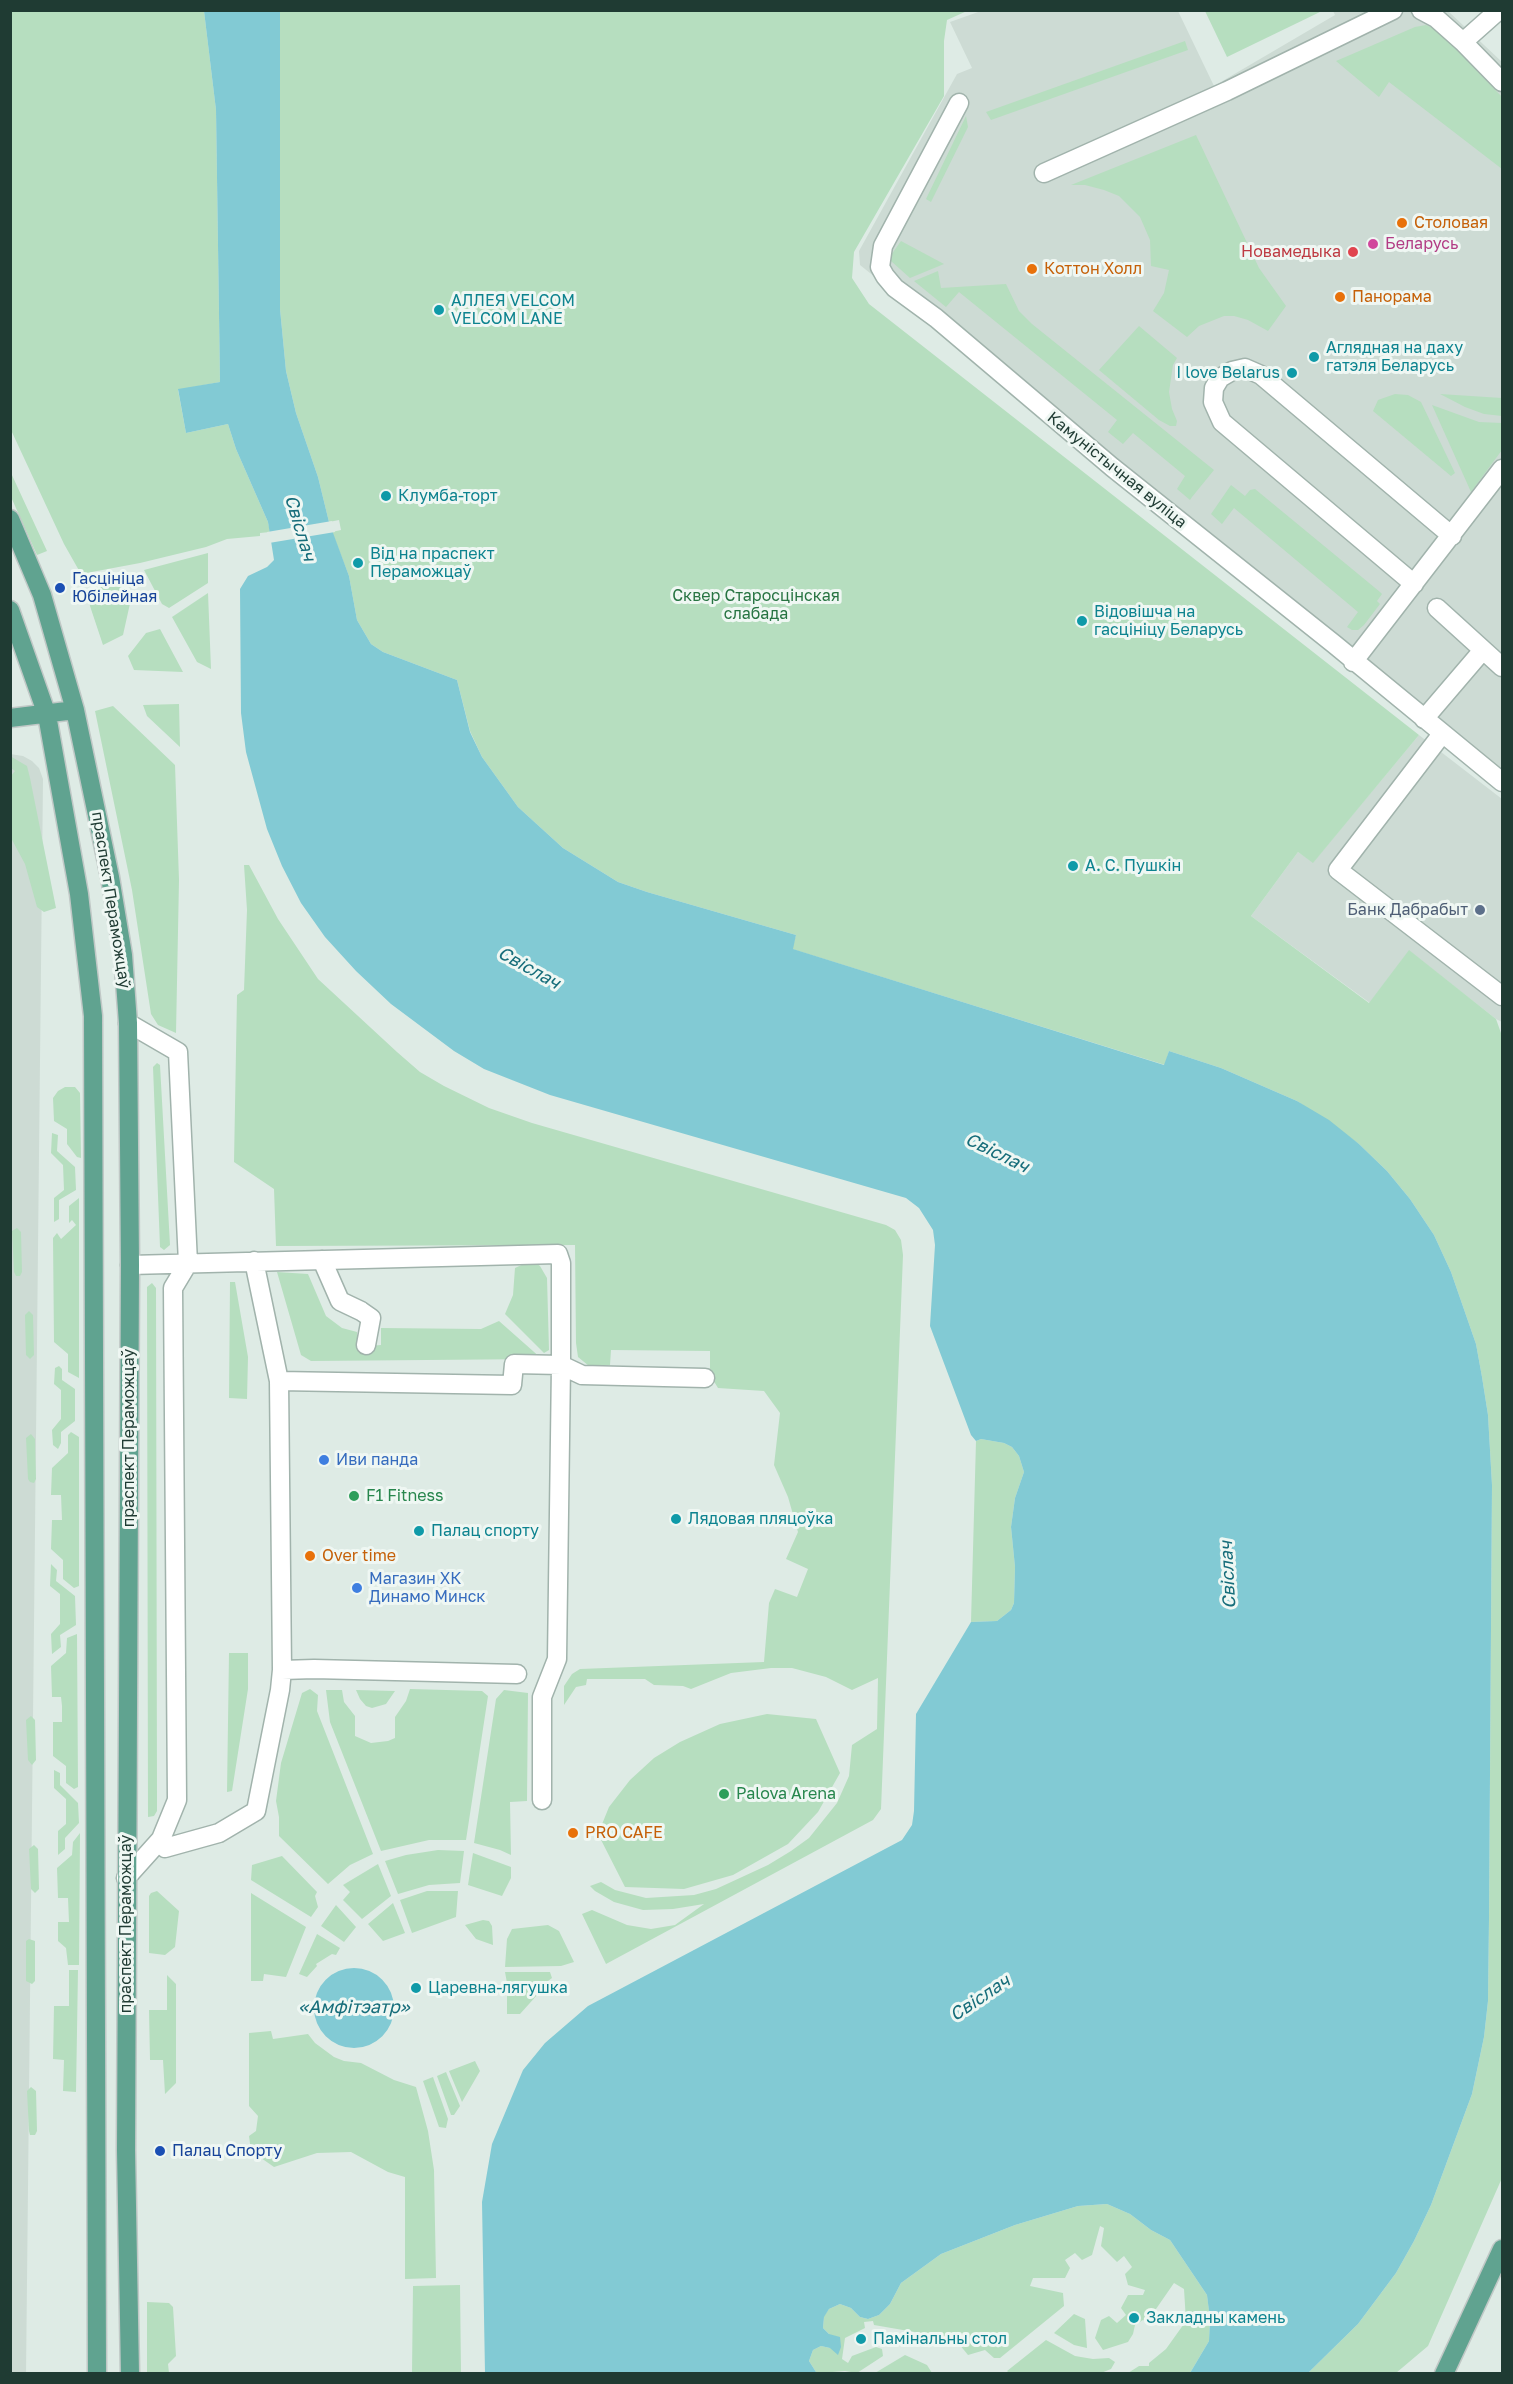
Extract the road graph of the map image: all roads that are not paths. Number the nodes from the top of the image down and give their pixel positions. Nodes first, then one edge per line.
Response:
1 (1393, 10) edge
2 (1421, 10) edge
3 (1499, 10) edge
4 (1463, 42) junction
5 (1503, 82) edge
6 (959, 103) dead end
7 (1044, 172) dead end
8 (1503, 469) edge
9 (10, 519) edge
10 (1452, 536) junction
11 (1414, 584) junction
12 (1437, 608) dead end
13 (10, 610) edge
14 (1483, 650) junction
15 (1353, 662) junction
16 (1503, 667) edge
17 (75, 710) junction
18 (47, 715) junction
19 (10, 718) edge
20 (1424, 719) junction
21 (1442, 734) junction
22 (1503, 782) edge
23 (1503, 996) edge
24 (128, 1023) junction
25 (322, 1260) junction
26 (254, 1261) junction
27 (188, 1263) junction
28 (130, 1265) junction
29 (366, 1345) dead end
30 (561, 1365) junction
31 (705, 1378) dead end
32 (279, 1381) junction
33 (282, 1670) junction
34 (517, 1674) dead end
35 (542, 1800) dead end
36 (160, 1839) junction
37 (126, 1878) junction
38 (1503, 2249) edge
39 (97, 2373) edge
40 (130, 2373) edge
41 (1444, 2373) edge

1 - 7 street
2 - 4 street
3 - 4 street
4 - 5 street
6 - 15 street, Камуністычная вуліца
8 - 10 street
9 - 17 main road, праспект Пераможцаў
10 - 11 street
10 - 11 street
11 - 15 street
12 - 14 street
13 - 18 main road, праспект Пераможцаў
14 - 16 street
14 - 20 street
15 - 20 street, Камуністычная вуліца
17 - 18 main road
17 - 24 main road, праспект Пераможцаў
18 - 19 main road
18 - 39 main road, праспект Пераможцаў
20 - 21 street, Камуністычная вуліца
21 - 22 street, Камуністычная вуліца
21 - 23 street
24 - 27 street
24 - 28 main road, праспект Пераможцаў
25 - 26 street
25 - 29 street
25 - 30 street
26 - 27 street
26 - 32 street
27 - 28 street
27 - 36 street
28 - 37 main road, праспект Пераможцаў
30 - 31 street
30 - 32 street
30 - 35 street
32 - 33 street
33 - 34 street
33 - 36 street
36 - 37 street
37 - 40 main road, праспект Пераможцаў
38 - 41 main road

